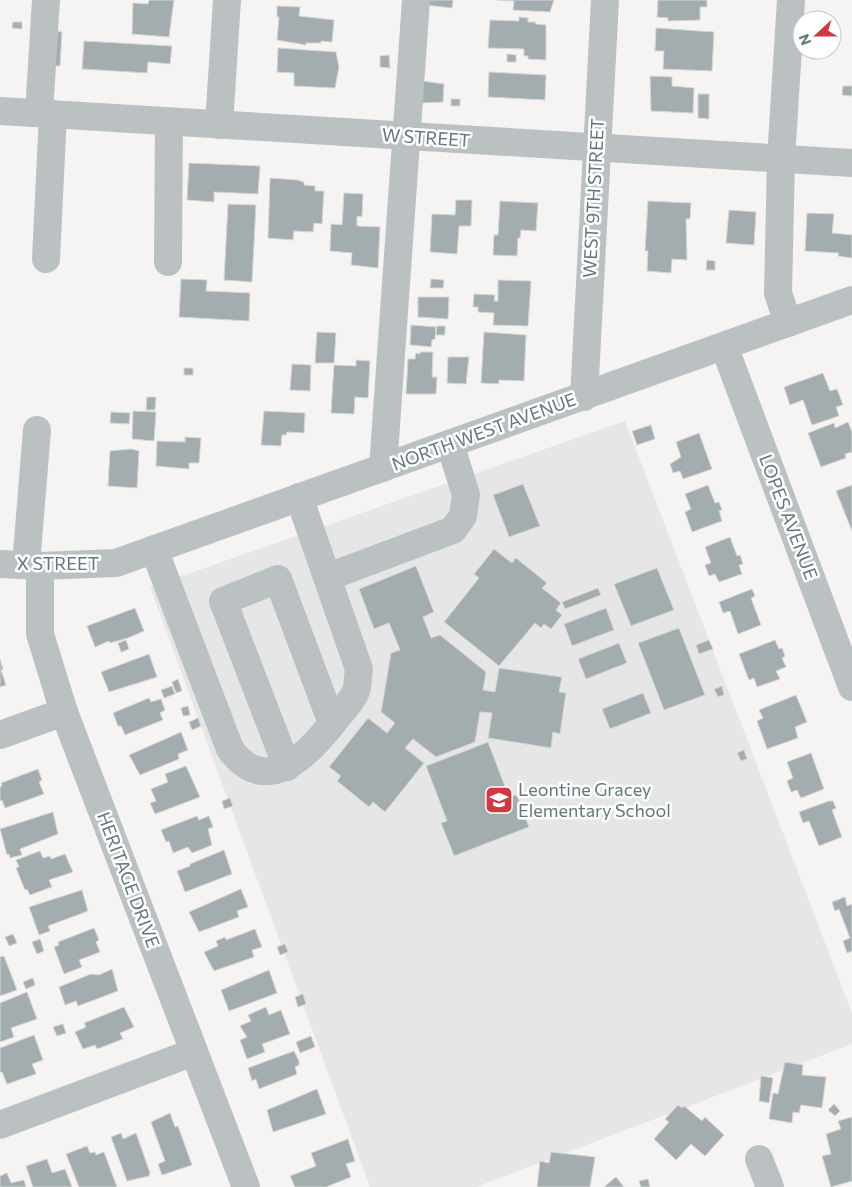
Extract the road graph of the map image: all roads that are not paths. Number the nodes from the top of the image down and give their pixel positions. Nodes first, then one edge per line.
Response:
1 (46, 0) edge
2 (227, 0) edge
3 (416, 0) edge
4 (605, 0) edge
5 (791, 0) edge
6 (0, 111) edge
7 (46, 114) junction
8 (169, 122) junction
9 (219, 125) junction
10 (406, 136) junction
11 (597, 148) junction
12 (781, 159) junction
13 (852, 162) edge
14 (46, 259) dead end
15 (168, 262) dead end
16 (852, 300) edge
17 (788, 323) junction
18 (724, 346) junction
19 (584, 397) junction
20 (37, 430) dead end
21 (450, 444) junction
22 (383, 468) junction
23 (299, 498) junction
24 (154, 549) junction
25 (116, 563) joint
26 (22, 565) edge
27 (328, 577) junction
28 (852, 687) edge
29 (64, 712) junction
30 (332, 723) junction
31 (0, 735) edge
32 (287, 767) junction
33 (194, 1052) junction
34 (0, 1125) edge
35 (760, 1159) dead end
36 (246, 1187) edge
37 (770, 1187) edge

1 - 7 street
2 - 9 street
3 - 10 street
4 - 11 street, WEST 9TH STREET
5 - 12 street
6 - 7 street, W STREET
7 - 8 street, W STREET
7 - 14 street
8 - 9 street, W STREET
8 - 15 street
9 - 10 street, W STREET
10 - 11 street, W STREET
10 - 22 street
11 - 12 street, W STREET
11 - 19 street, WEST 9TH STREET
12 - 13 street, W STREET
12 - 17 street
16 - 17 street, NORTH WEST AVENUE
17 - 18 street, NORTH WEST AVENUE
18 - 19 street, NORTH WEST AVENUE
18 - 28 street, LOPES AVENUE
19 - 21 street, NORTH WEST AVENUE
20 - 26 street, HERITAGE DRIVE
21 - 22 street, NORTH WEST AVENUE
21 - 27 street
22 - 23 street, NORTH WEST AVENUE
23 - 24 street, NORTH WEST AVENUE
23 - 27 street
24 - 25 street, NORTH WEST AVENUE
24 - 32 street
25 - 26 street, X STREET
26 - 29 street, HERITAGE DRIVE
27 - 30 street
29 - 31 street
29 - 33 street, HERITAGE DRIVE
30 - 32 street
30 - 32 street
33 - 34 street
33 - 36 street, HERITAGE DRIVE
35 - 37 street

